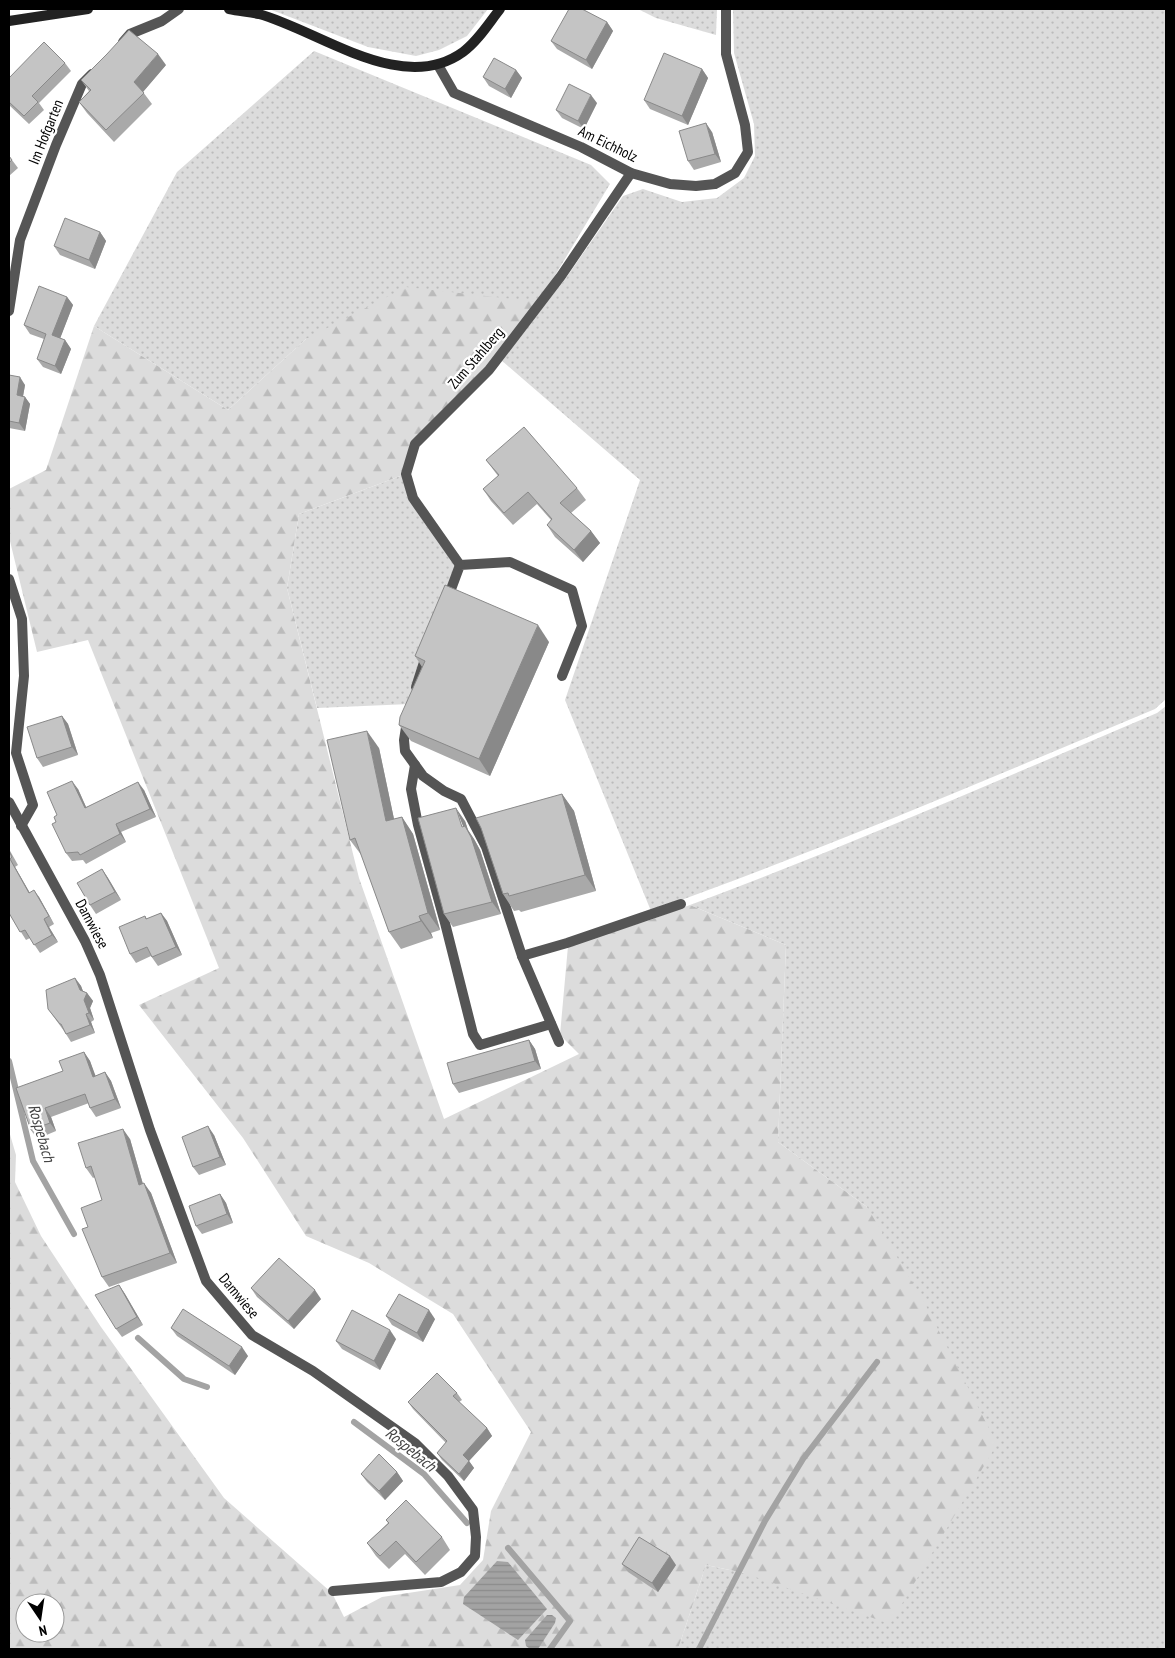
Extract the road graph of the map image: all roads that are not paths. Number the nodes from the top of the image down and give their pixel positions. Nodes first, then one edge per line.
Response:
1 (88, 9) edge
2 (179, 9) edge
3 (229, 9) edge
4 (500, 9) edge
5 (726, 9) edge
6 (9, 21) edge
7 (116, 48) edge
8 (438, 65) junction
9 (96, 69) edge
10 (631, 174) junction
11 (9, 311) edge
12 (460, 565) junction
13 (9, 578) edge
14 (443, 610) edge
15 (430, 645) edge
16 (562, 676) dead end
17 (413, 698) edge
18 (409, 713) edge
19 (415, 765) junction
20 (9, 802) edge
21 (22, 826) junction
22 (682, 904) dead end
23 (522, 956) junction
24 (551, 1024) junction
25 (559, 1042) dead end
26 (333, 1591) dead end

1 - 6 street
2 - 7 street
3 - 8 street
4 - 8 street
5 - 10 street, Am Eichholz
8 - 10 street, Am Eichholz
9 - 11 street, Im Hofgarten
10 - 12 street, Zum Stahlberg
12 - 14 street
12 - 16 street
13 - 21 street
15 - 17 street
18 - 19 street
19 - 23 street
19 - 24 street
20 - 21 street, Damwiese
21 - 26 street, Damwiese
22 - 23 street
23 - 24 street
24 - 25 street

